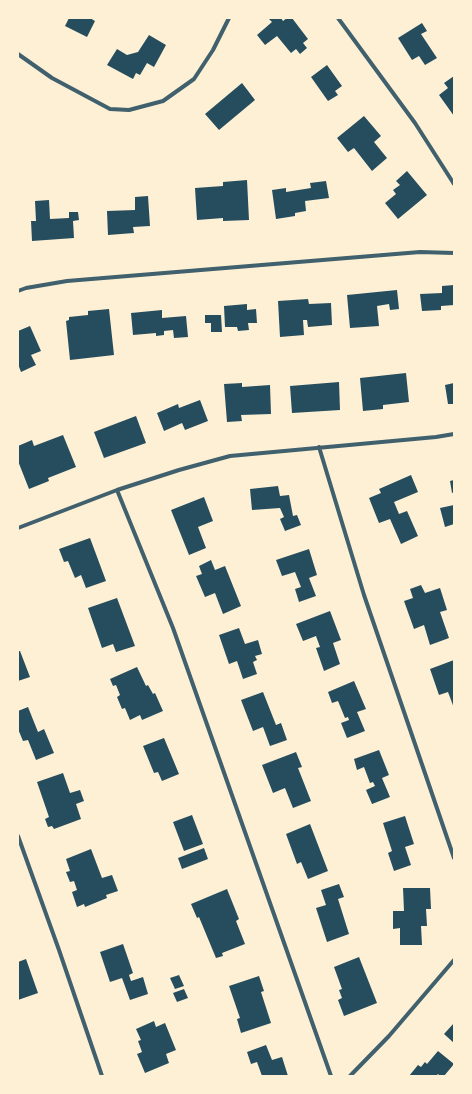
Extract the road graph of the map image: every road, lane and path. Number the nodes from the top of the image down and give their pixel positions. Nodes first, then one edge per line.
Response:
1 (229, 18) edge
2 (338, 18) edge
3 (18, 54) edge
4 (454, 184) edge
5 (454, 254) edge
6 (18, 291) edge
7 (454, 434) edge
8 (319, 447) junction
9 (117, 490) junction
10 (18, 528) edge
11 (18, 836) edge
12 (454, 858) edge
13 (454, 960) edge
14 (102, 1076) edge
15 (331, 1076) edge
16 (350, 1076) edge

1 - 3 street
2 - 4 street
5 - 6 street
7 - 8 street
8 - 9 street
8 - 12 street
9 - 10 street
9 - 15 street
11 - 14 street
13 - 16 street

